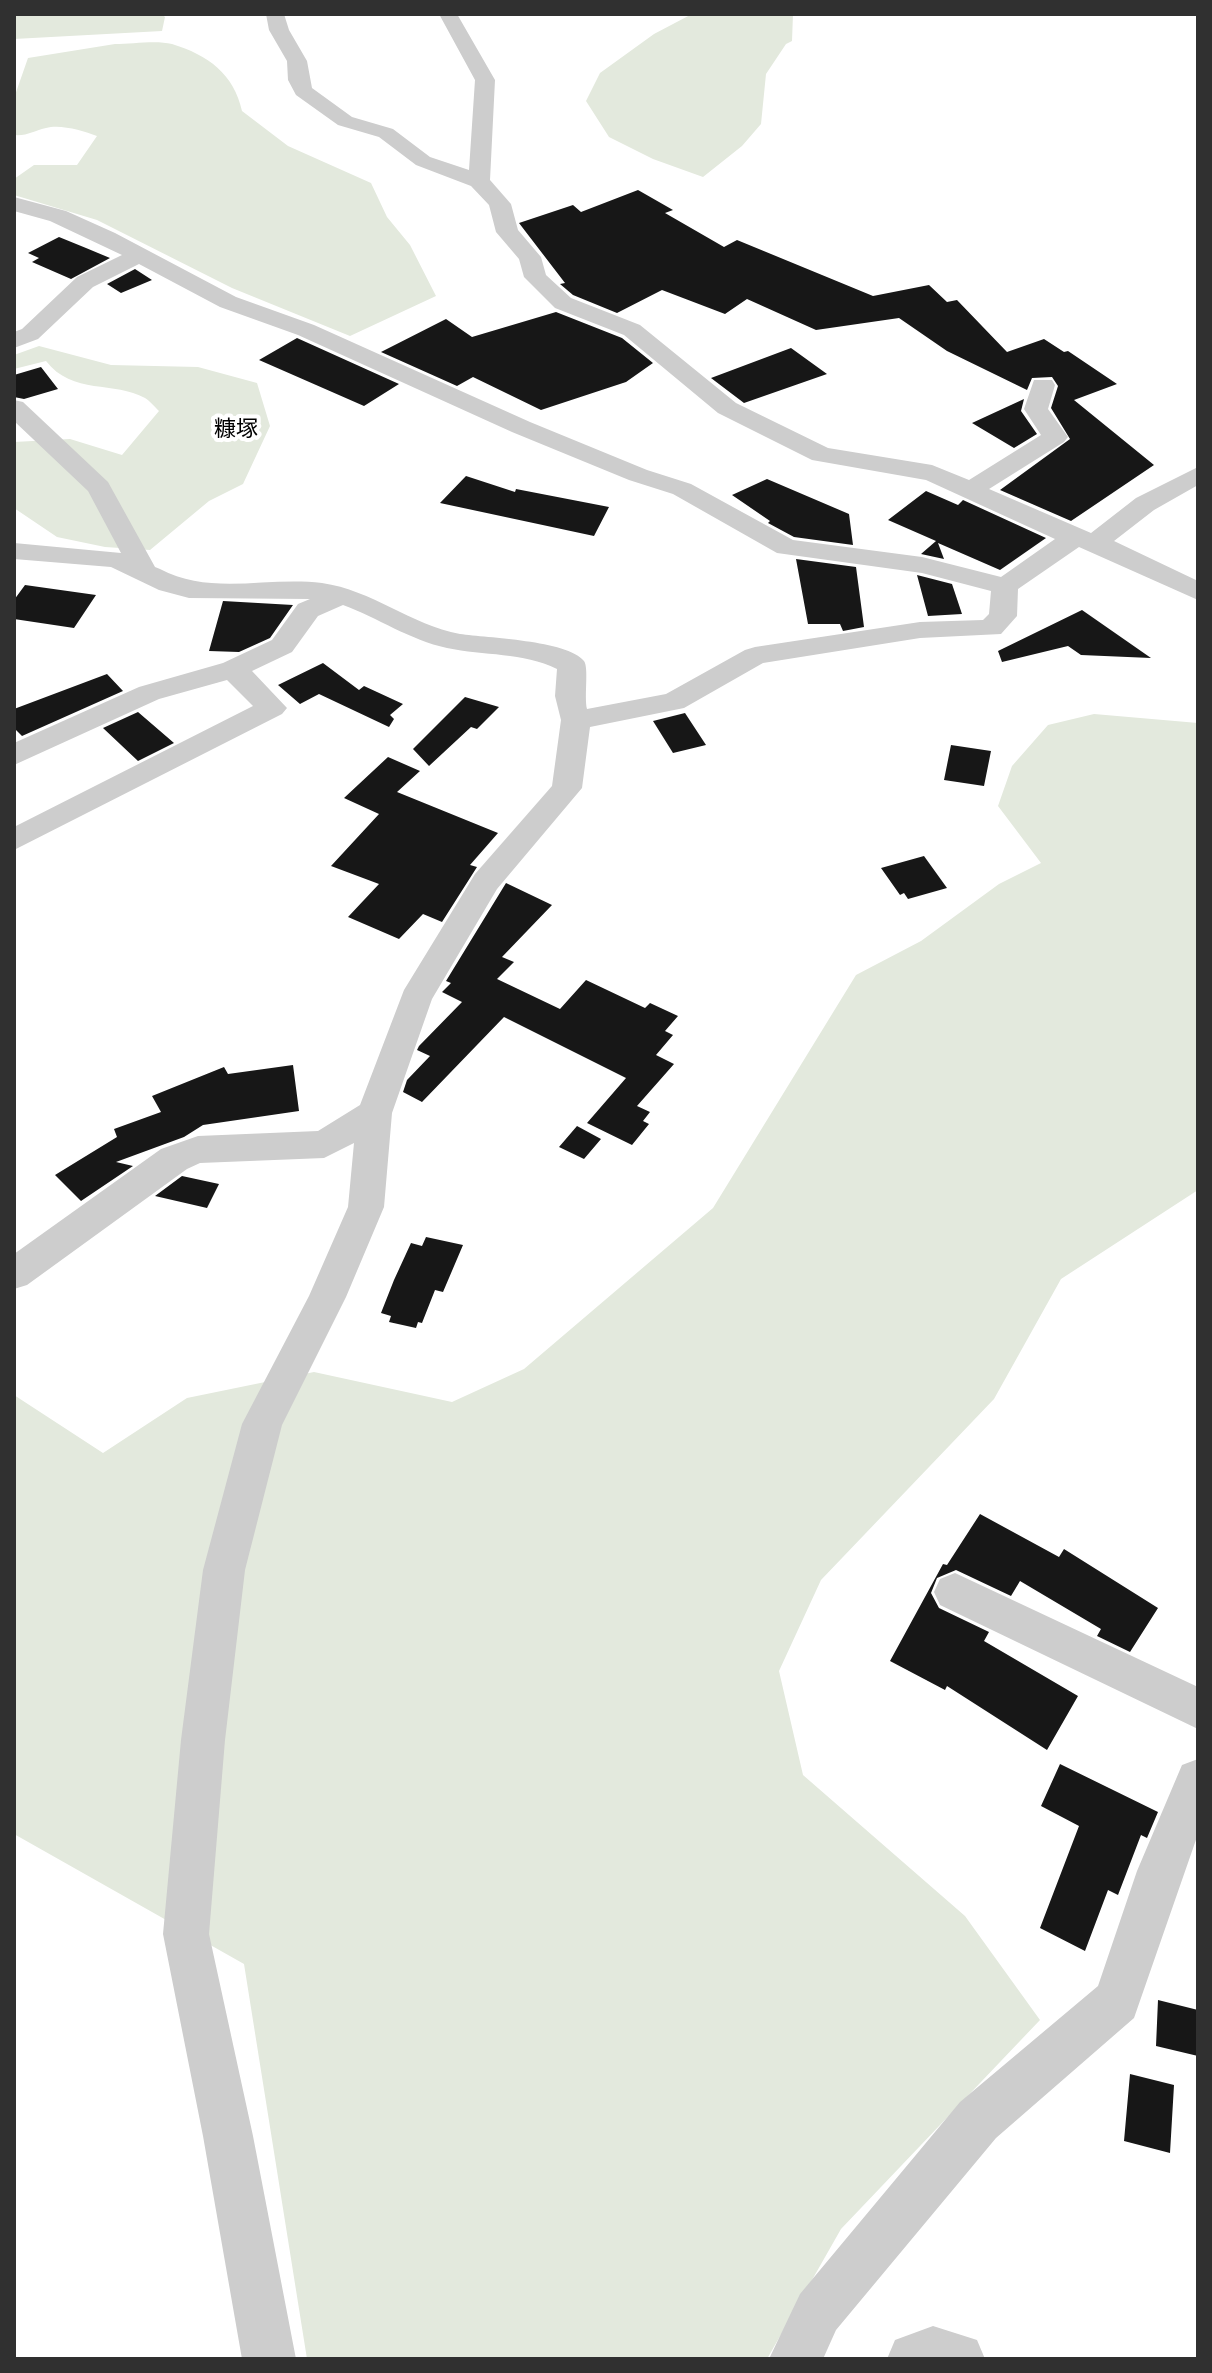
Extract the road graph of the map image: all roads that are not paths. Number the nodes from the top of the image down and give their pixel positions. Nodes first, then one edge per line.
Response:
1 (275, 14) edge
2 (448, 14) edge
3 (479, 181) junction
4 (14, 204) edge
5 (140, 255) junction
6 (14, 341) edge
7 (1043, 385) dead end
8 (14, 407) edge
9 (1198, 475) edge
10 (973, 492) junction
11 (1085, 540) junction
12 (14, 551) edge
13 (142, 568) junction
14 (1005, 586) junction
15 (1198, 592) edge
16 (342, 595) junction
17 (233, 669) junction
18 (576, 720) junction
19 (14, 755) edge
20 (14, 840) edge
21 (375, 1113) junction
22 (14, 1274) edge
23 (955, 1592) dead end
24 (1198, 1709) edge
25 (1198, 1780) edge
26 (269, 2359) edge
27 (796, 2359) edge
28 (914, 2359) edge
29 (958, 2359) edge

1 - 3 street
2 - 3 street
3 - 10 street
4 - 5 street
5 - 6 street
5 - 14 street
7 - 10 street
8 - 13 street
9 - 11 street
10 - 11 street
11 - 14 street
11 - 15 street
12 - 13 street
13 - 16 street
14 - 18 street
16 - 17 street
16 - 18 street
17 - 19 street
17 - 20 street
18 - 21 street
21 - 22 street
21 - 26 street
23 - 24 street
25 - 27 street
28 - 29 street

